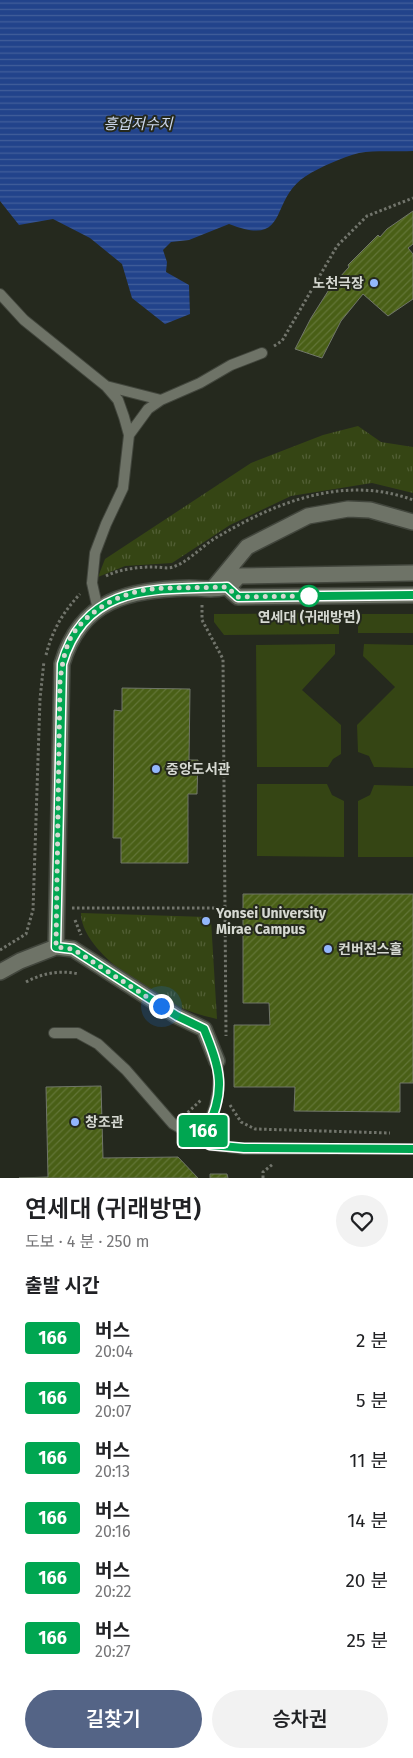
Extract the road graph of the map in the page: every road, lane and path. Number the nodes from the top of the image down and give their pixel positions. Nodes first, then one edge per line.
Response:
1 (413, 198) edge
2 (0, 294) edge
3 (262, 353) joint
4 (106, 386) junction
5 (161, 400) junction
6 (129, 435) junction
7 (413, 522) edge
8 (413, 573) edge
9 (214, 587) junction
10 (413, 595) edge
11 (194, 606) dead end
12 (202, 606) junction
13 (211, 606) dead end
14 (98, 610) junction
15 (74, 899) dead end
16 (57, 908) junction
17 (74, 908) junction
18 (224, 908) junction
19 (56, 947) junction
20 (0, 972) edge
21 (86, 977) dead end
22 (26, 982) dead end
23 (54, 1033) dead end
24 (227, 1046) dead end
25 (217, 1061) joint
26 (207, 1093) dead end
27 (229, 1097) dead end
28 (174, 1124) junction
29 (394, 1133) dead end
30 (190, 1135) junction
31 (413, 1149) edge

1 - 3 path
2 - 4 lane
3 - 5 lane
4 - 5 lane
4 - 6 lane
5 - 6 lane
6 - 14 lane
7 - 9 street
8 - 9 street
9 - 10 street
9 - 12 path
9 - 14 street
11 - 12 path
12 - 13 path
12 - 18 path
14 - 16 street
15 - 17 path
16 - 17 path
16 - 19 street
17 - 18 path
18 - 24 path
19 - 20 street
19 - 25 street
21 - 22 path
23 - 28 lane
25 - 30 lane
26 - 28 path
27 - 29 path
28 - 30 lane
30 - 31 lane

